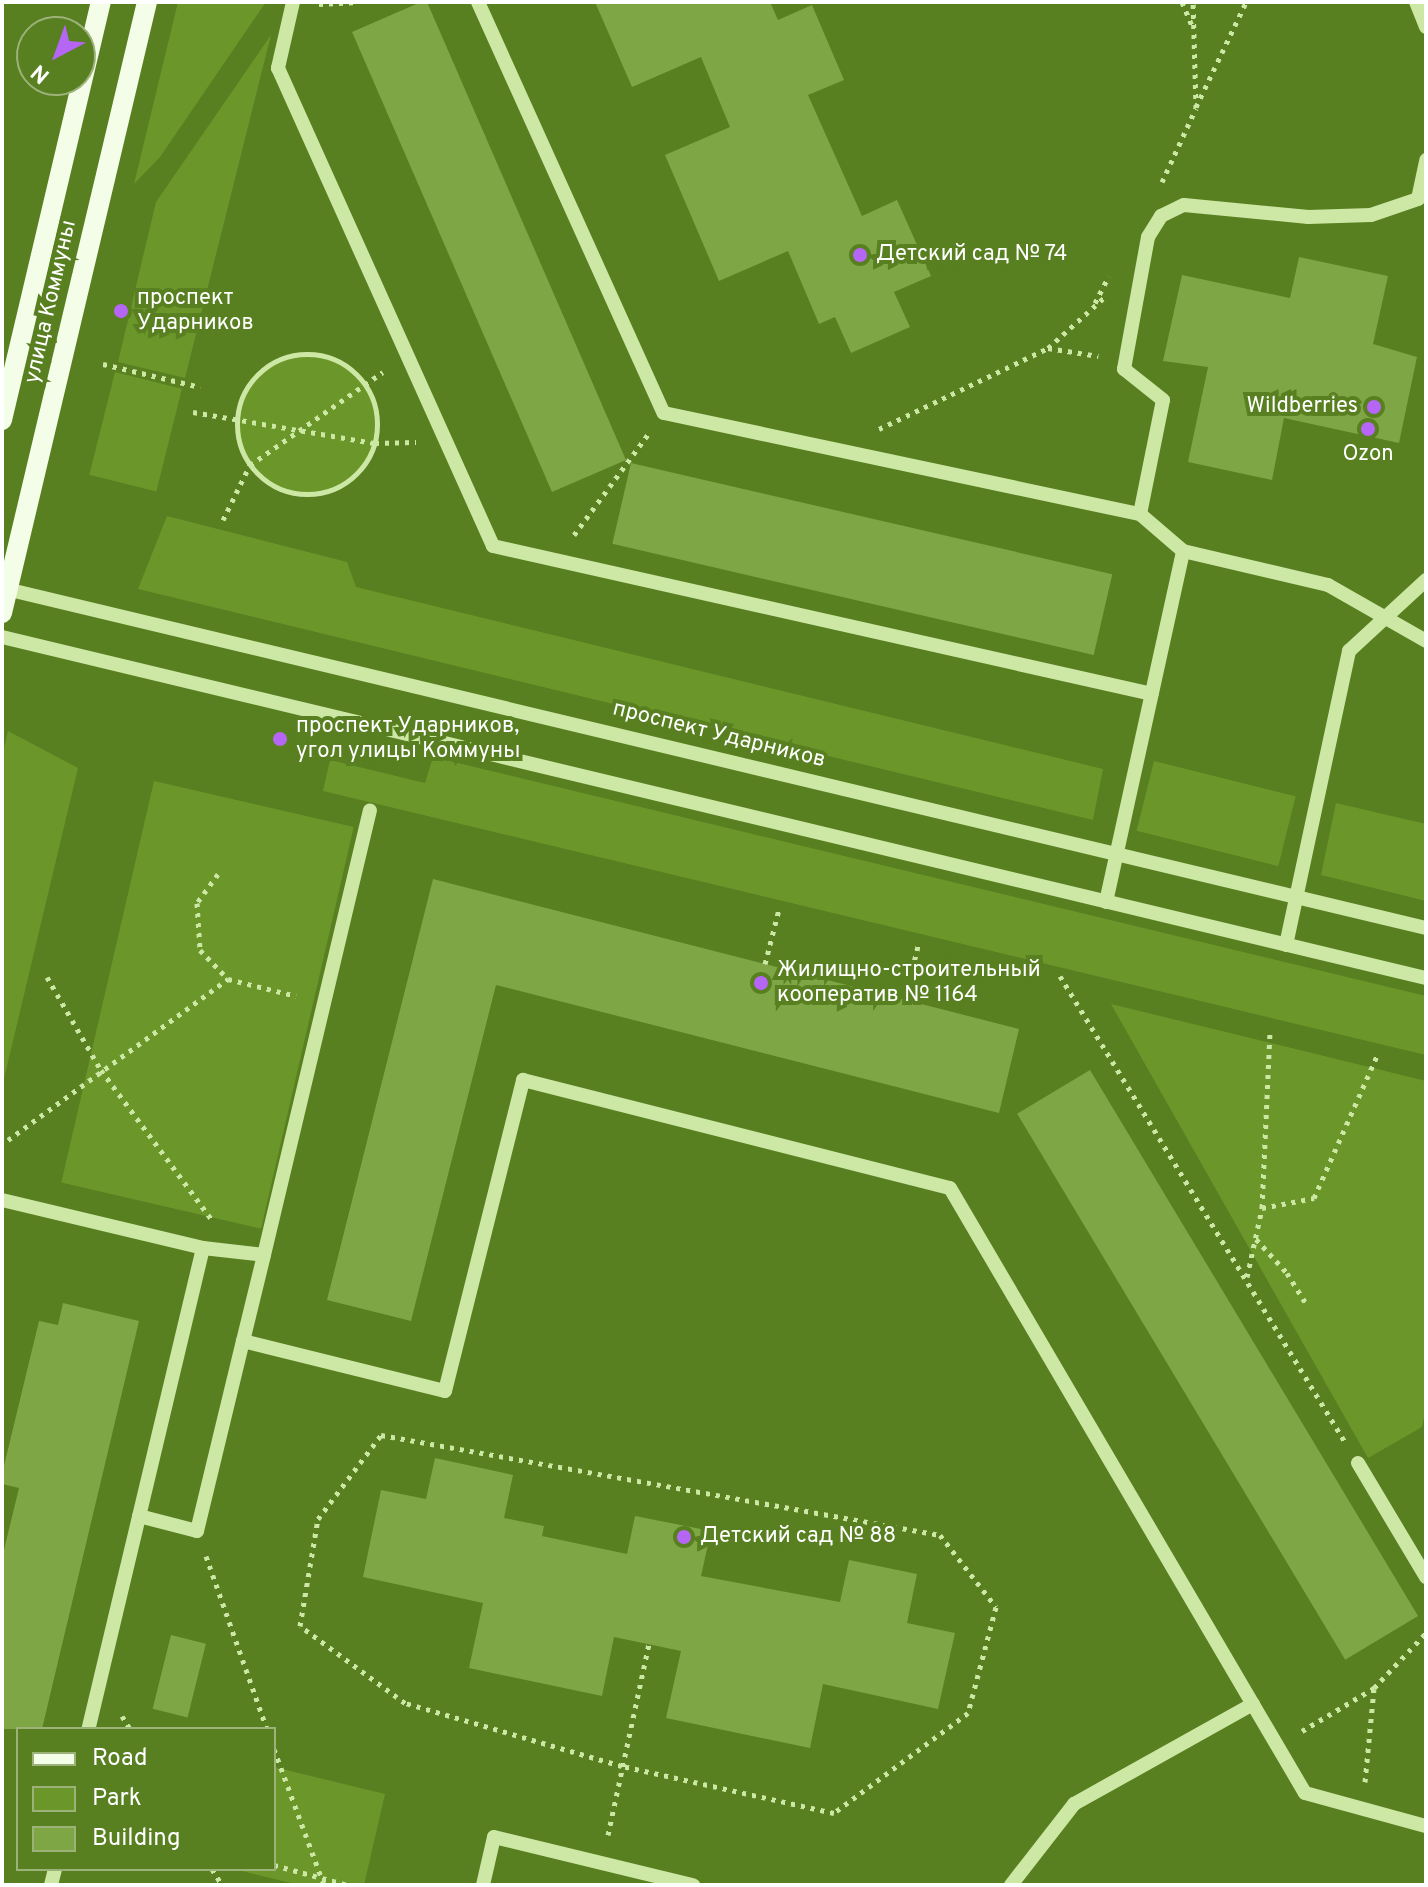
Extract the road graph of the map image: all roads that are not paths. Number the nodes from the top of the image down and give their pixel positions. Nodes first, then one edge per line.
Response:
1 (101, 2) edge
2 (147, 2) edge
3 (293, 2) edge
4 (478, 2) edge
5 (1416, 2) edge
6 (1426, 27) edge
7 (1426, 160) edge
8 (1422, 200) edge
9 (2, 420) edge
10 (1140, 514) junction
11 (1183, 551) junction
12 (1426, 580) edge
13 (5, 587) edge
14 (2, 613) edge
15 (1385, 617) junction
16 (2, 637) edge
17 (1426, 641) edge
18 (1152, 694) junction
19 (370, 810) dead end
20 (1117, 854) junction
21 (1297, 897) junction
22 (1106, 902) junction
23 (1426, 928) edge
24 (1286, 945) junction
25 (1426, 978) edge
26 (2, 1200) edge
27 (203, 1248) junction
28 (264, 1255) junction
29 (243, 1341) junction
30 (1358, 1463) road end
31 (139, 1516) junction
32 (1426, 1577) edge
33 (1253, 1704) junction
34 (88, 1727) edge
35 (1426, 1826) edge
36 (483, 1885) edge
37 (693, 1885) edge
38 (1011, 1885) edge

1 - 9 main road, улица Коммуны
2 - 13 main road, улица Коммуны
3 - 18 street
4 - 10 street
5 - 6 street
7 - 8 street
8 - 10 street
10 - 11 street
11 - 15 street
11 - 18 street
12 - 15 street
13 - 14 main road, улица Коммуны
13 - 20 street, проспект Ударников
15 - 17 street
15 - 21 street
16 - 22 street
18 - 20 street
19 - 28 street
20 - 21 street, проспект Ударников
20 - 22 street
21 - 23 street, проспект Ударников
21 - 24 street
22 - 24 street
24 - 25 street
26 - 27 street
27 - 28 street
27 - 31 street
28 - 29 street
29 - 31 street
29 - 33 street
30 - 32 street
31 - 34 street
33 - 35 street
33 - 38 street
36 - 37 street

